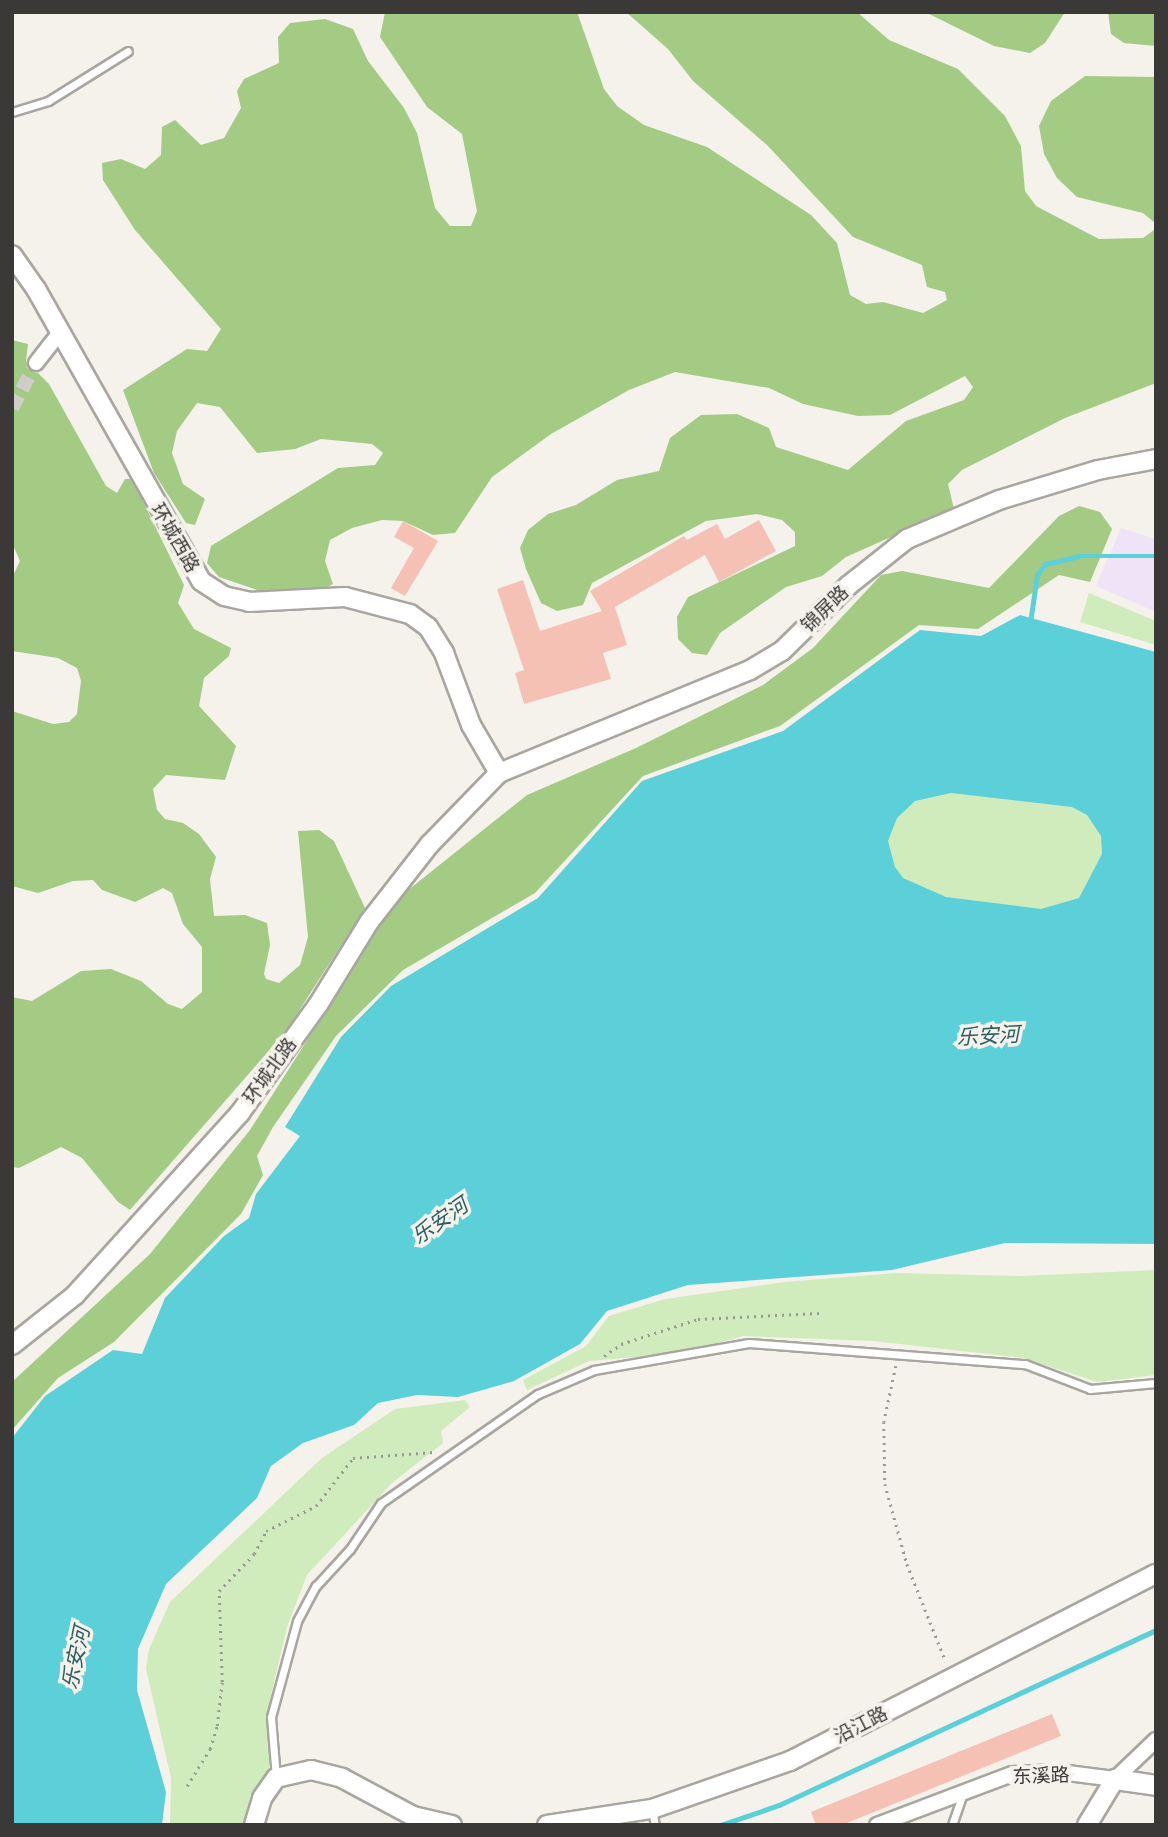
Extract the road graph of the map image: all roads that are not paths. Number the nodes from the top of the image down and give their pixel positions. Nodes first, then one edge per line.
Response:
1 (128, 51) dead end
2 (12, 113) edge
3 (12, 255) edge
4 (59, 334) junction
5 (36, 363) tunnel mouth
6 (1156, 459) edge
7 (499, 773) junction
8 (12, 1345) edge
9 (1156, 1383) edge
10 (1156, 1574) edge
11 (1156, 1740) edge
12 (276, 1778) junction
13 (1115, 1779) junction
14 (1156, 1785) edge
15 (963, 1793) junction
16 (654, 1817) edge
17 (254, 1825) edge
18 (452, 1825) edge
19 (548, 1825) edge
20 (877, 1825) edge
21 (951, 1825) edge
22 (1087, 1825) edge

1 - 2 lane
3 - 4 street, 环城西路
4 - 5 street
4 - 7 street, 环城西路
6 - 7 street, 锦屏路
7 - 8 street, 环城北路
9 - 12 lane
10 - 16 street, 沿江路
11 - 13 street
12 - 17 street
12 - 18 street
13 - 14 main road
13 - 15 street, 东溪路
13 - 22 street
15 - 20 street, 东溪路
15 - 21 lane
16 - 19 street, 沿江路

